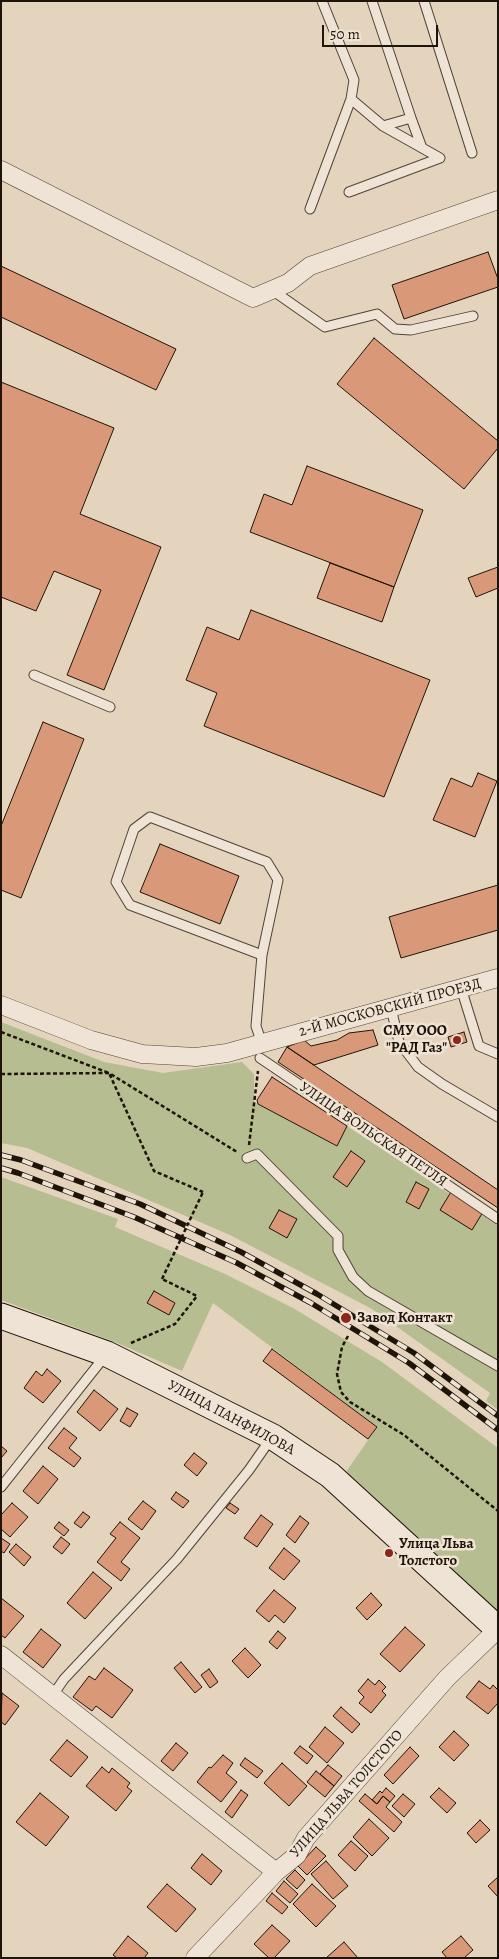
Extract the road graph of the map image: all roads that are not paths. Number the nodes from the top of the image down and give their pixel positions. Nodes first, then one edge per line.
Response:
1 (322, 1) edge
2 (372, 1) edge
3 (424, 1) edge
4 (352, 99) junction
5 (411, 118) junction
6 (383, 126) junction
7 (422, 148) junction
8 (472, 153) dead end
9 (1, 170) edge
10 (349, 192) dead end
11 (498, 200) edge
12 (310, 209) dead end
13 (272, 290) junction
14 (473, 316) dead end
15 (34, 675) dead end
16 (110, 707) dead end
17 (262, 955) junction
18 (498, 978) edge
19 (461, 988) junction
20 (1, 1005) edge
21 (391, 1008) junction
22 (261, 1051) junction
23 (498, 1054) edge
24 (498, 1117) edge
25 (247, 1158) road end
26 (498, 1219) edge
27 (1, 1316) edge
28 (107, 1354) junction
29 (498, 1366) edge
30 (273, 1437) junction
31 (1, 1487) edge
32 (498, 1629) edge
33 (1, 1655) edge
34 (53, 1695) junction
35 (276, 1872) junction
36 (195, 1958) edge

1 - 4 lane
2 - 5 lane
3 - 8 lane
4 - 6 lane
4 - 12 lane
5 - 6 lane
5 - 7 lane
6 - 7 lane
7 - 10 lane
9 - 13 street
11 - 13 street
13 - 14 lane
15 - 16 lane
17 - 17 lane
17 - 22 lane
18 - 19 street, 2-Й МОСКОВСКИЙ ПРОЕЗД
19 - 21 street, 2-Й МОСКОВСКИЙ ПРОЕЗД
19 - 23 lane
20 - 22 street, 2-Й МОСКОВСКИЙ ПРОЕЗД
21 - 22 street, 2-Й МОСКОВСКИЙ ПРОЕЗД
21 - 24 lane
22 - 26 lane, УЛИЦА ВОЛЬСКАЯ ПЕТЛЯ
25 - 29 lane
27 - 28 main road, УЛИЦА ПАНФИЛОВА
28 - 30 main road, УЛИЦА ПАНФИЛОВА
28 - 31 lane
30 - 32 main road, УЛИЦА ПАНФИЛОВА
30 - 34 lane
32 - 35 street, УЛИЦА ЛЬВА ТОЛСТОГО
33 - 34 street
34 - 35 street
35 - 36 street, УЛИЦА ЛЬВА ТОЛСТОГО

